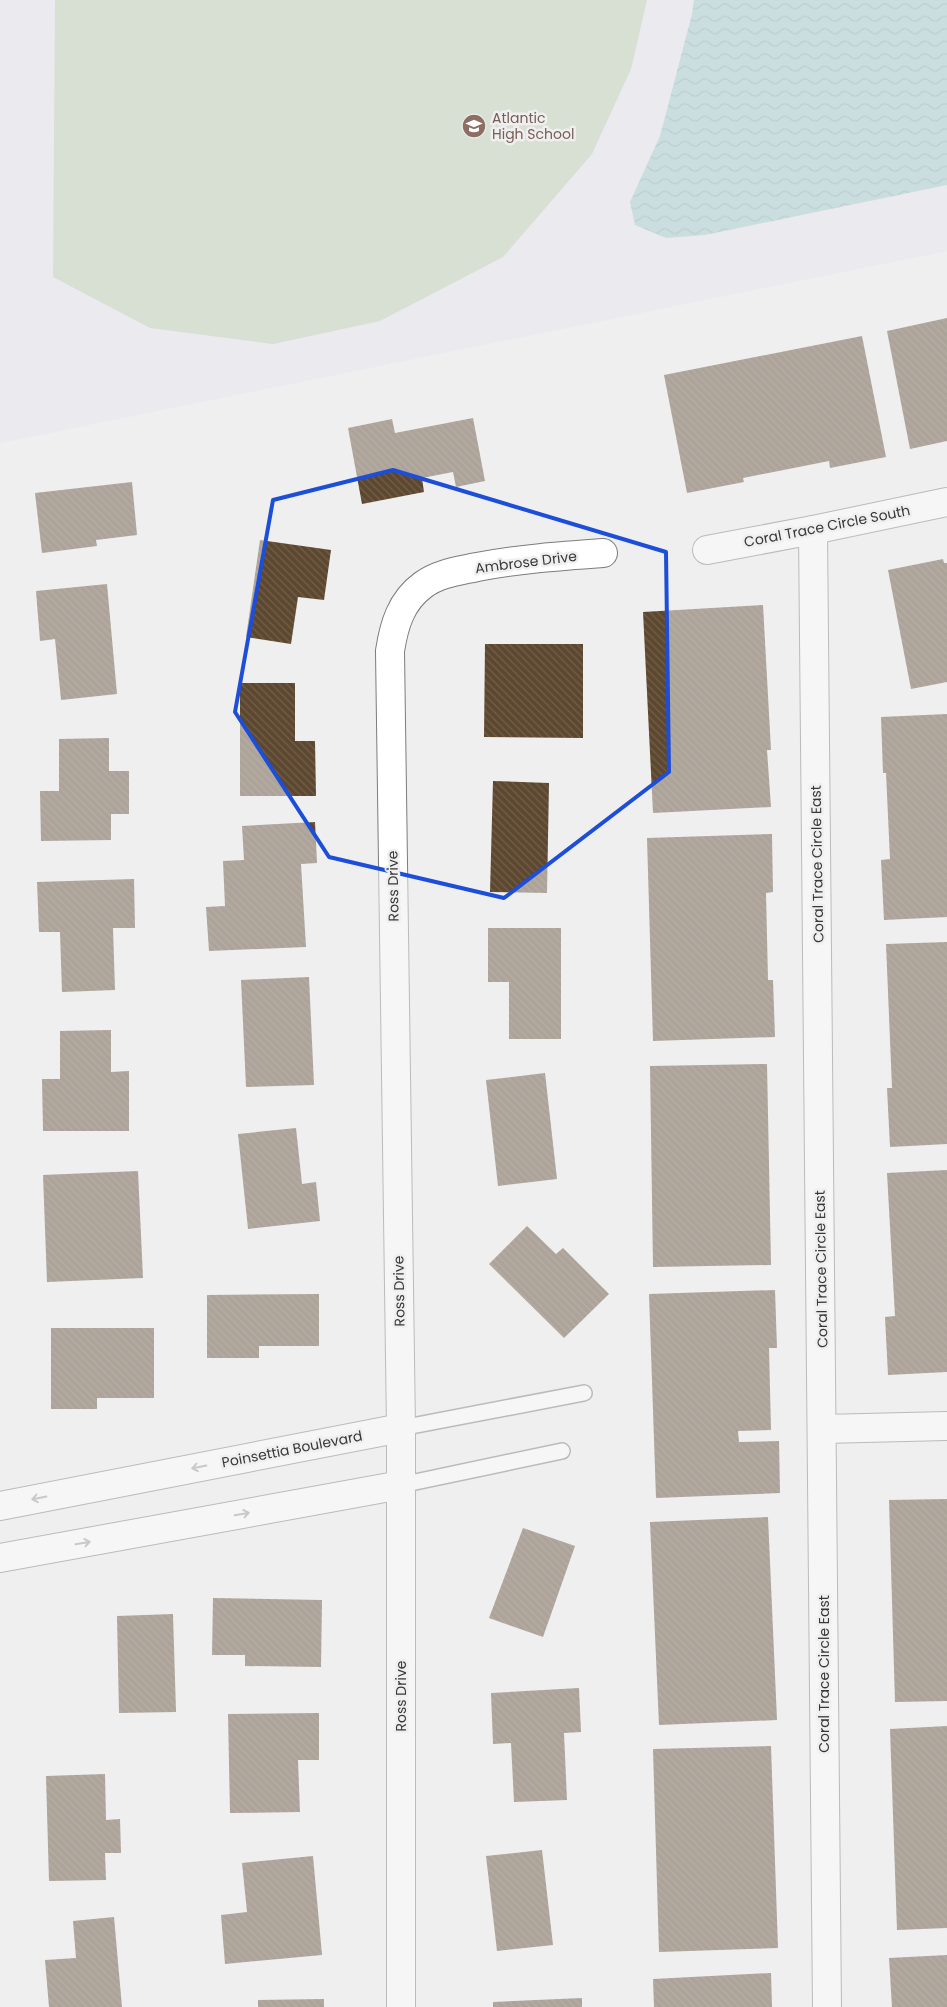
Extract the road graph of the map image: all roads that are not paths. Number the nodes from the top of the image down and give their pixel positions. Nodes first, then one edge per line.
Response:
1 (947, 502) edge
2 (813, 530) junction
3 (707, 550) dead end
4 (603, 553) dead end
5 (423, 585) joint
6 (584, 1393) dead end
7 (947, 1426) edge
8 (401, 1428) junction
9 (823, 1429) junction
10 (562, 1451) dead end
11 (401, 1485) junction
12 (0, 1506) edge
13 (0, 1558) edge
14 (401, 2007) edge
15 (827, 2007) edge

1 - 2 street, Coral Trace Circle South
2 - 3 street, Coral Trace Circle South
2 - 9 street, Coral Trace Circle East
4 - 5 street, Ambrose Drive
5 - 8 street, Ross Drive
6 - 8 lane, Poinsettia Boulevard
7 - 9 street
8 - 11 street, Ross Drive
8 -> 12 street, Poinsettia Boulevard
9 - 15 street, Coral Trace Circle East
10 - 11 lane
13 -> 11 street
11 - 14 street, Ross Drive

